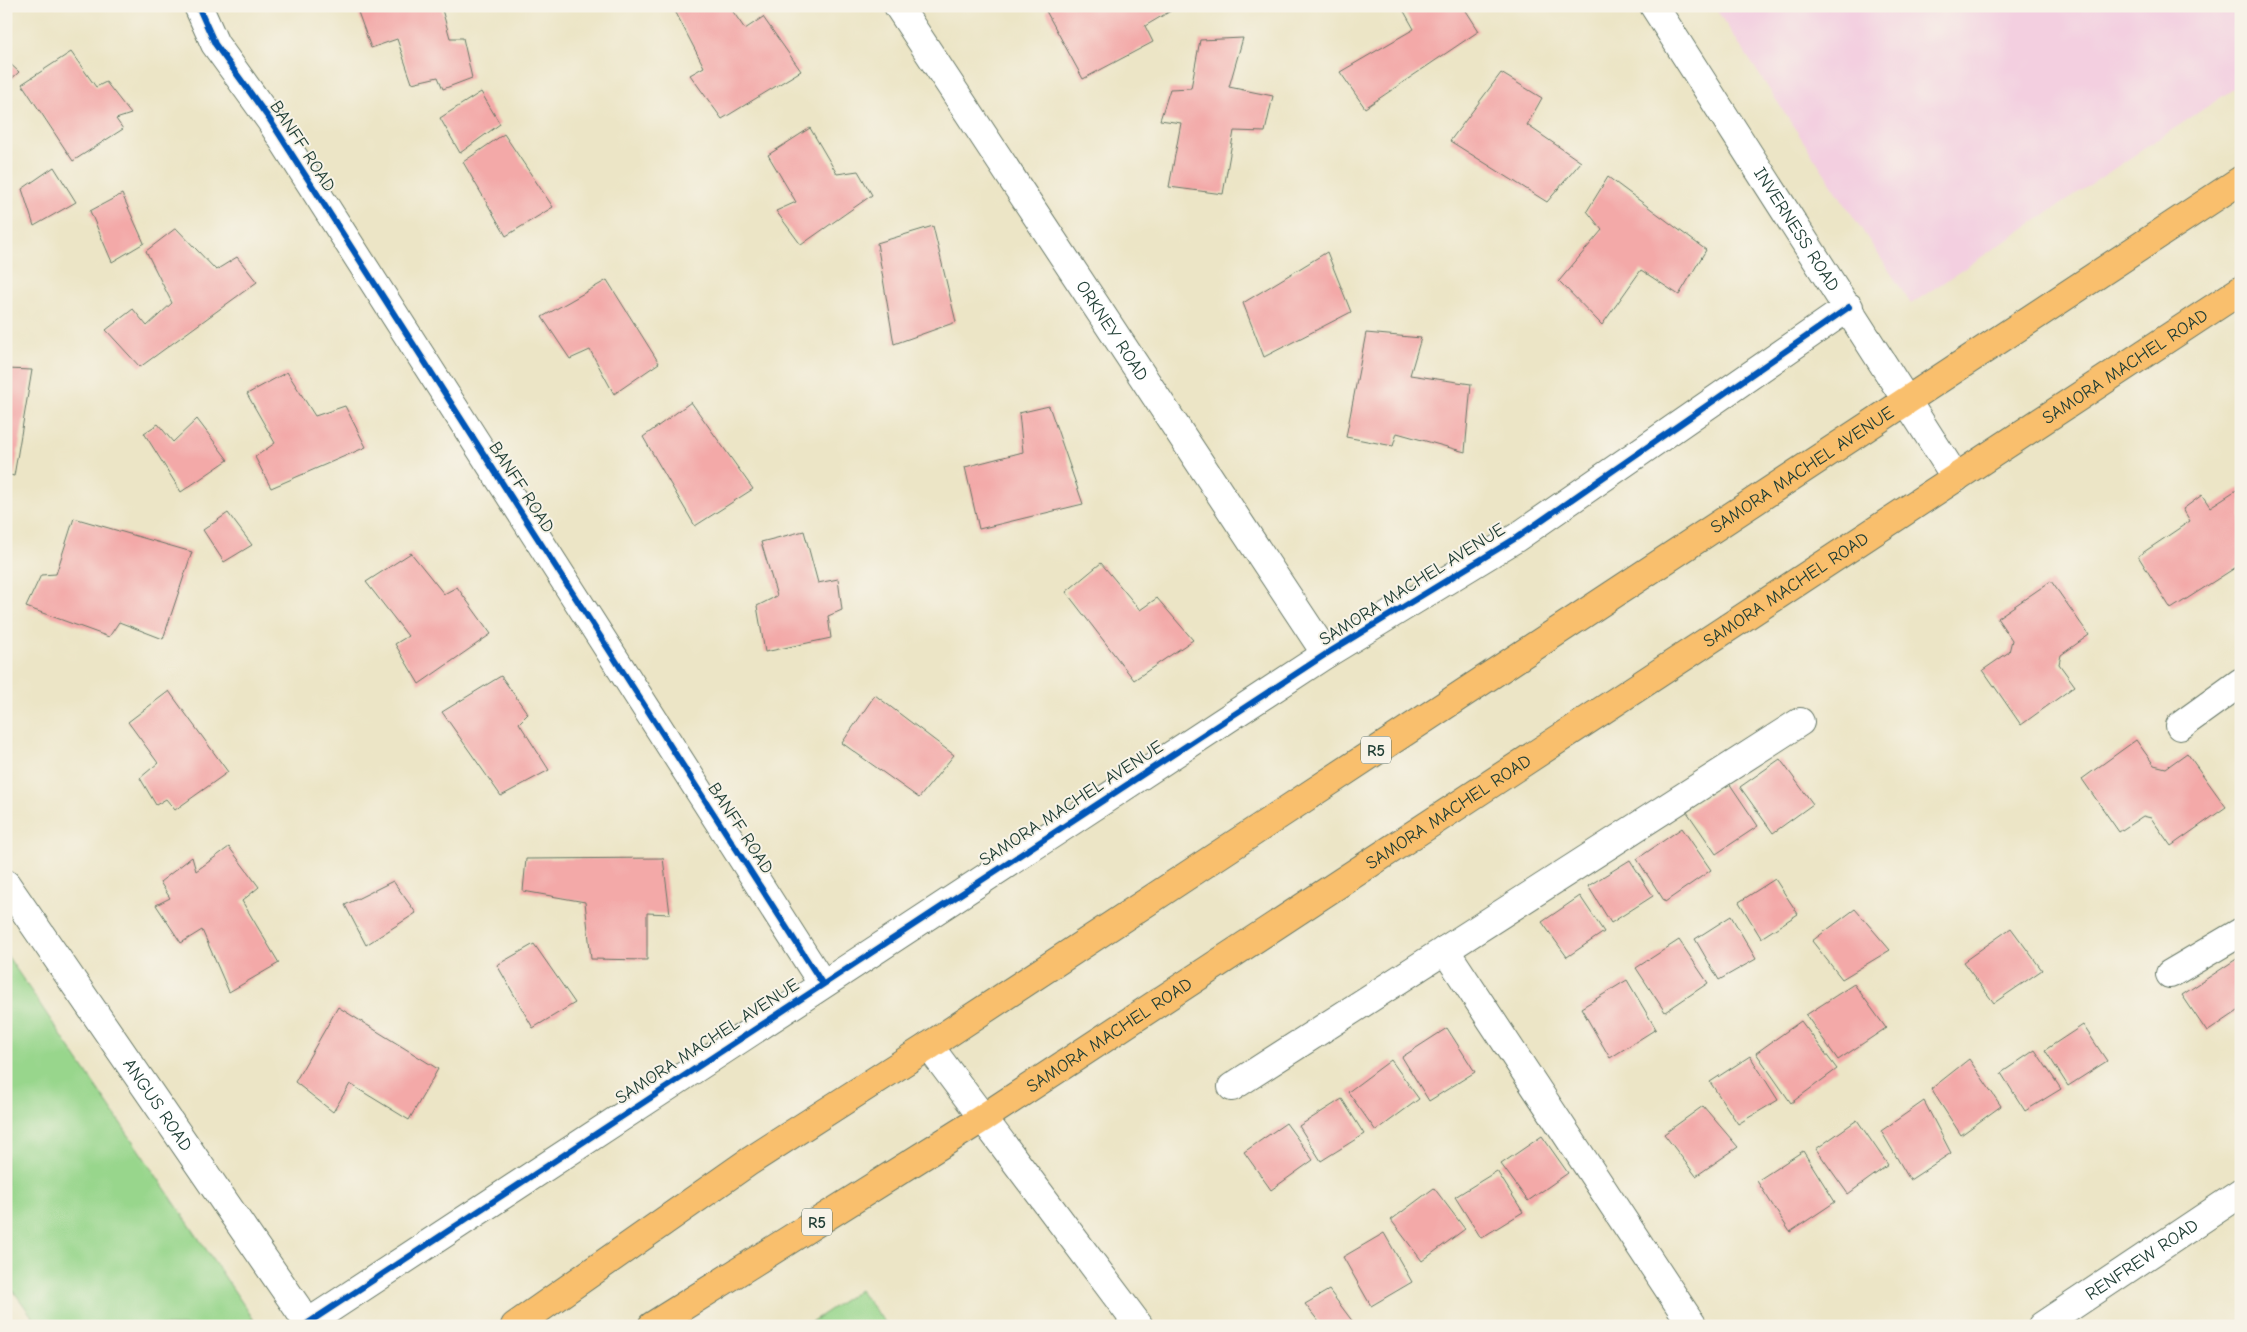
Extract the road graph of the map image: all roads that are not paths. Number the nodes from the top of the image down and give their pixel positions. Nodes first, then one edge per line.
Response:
1 (198, 6) edge
2 (898, 6) edge
3 (1654, 6) edge
4 (2241, 180) edge
5 (2241, 290) edge
6 (1849, 307) junction
7 (1906, 400) junction
8 (1956, 478) junction
9 (1326, 654) junction
10 (2241, 682) edge
11 (1800, 722) dead end
12 (2180, 726) dead end
13 (6, 884) edge
14 (2241, 932) edge
15 (1445, 950) junction
16 (2170, 974) dead end
17 (822, 983) junction
18 (929, 1046) junction
19 (1232, 1087) dead end
20 (983, 1118) junction
21 (2241, 1193) edge
22 (309, 1324) edge
23 (516, 1326) edge
24 (652, 1326) edge
25 (1139, 1326) edge
26 (1693, 1326) edge
27 (2042, 1326) edge

1 - 17 street, BANFF ROAD
2 - 9 street, ORKNEY ROAD
3 - 6 street, INVERNESS ROAD
4 - 7 highway, SAMORA MACHEL AVENUE / R5
5 - 8 highway, SAMORA MACHEL ROAD / R5
6 - 7 street, INVERNESS ROAD
6 - 9 street, SAMORA MACHEL AVENUE
7 - 8 street, INVERNESS ROAD
7 - 18 highway, SAMORA MACHEL AVENUE / R5
8 - 20 highway, SAMORA MACHEL ROAD / R5
9 - 17 street, SAMORA MACHEL AVENUE
10 - 12 street
11 - 15 street
13 - 22 street, ANGUS ROAD
14 - 16 street
15 - 19 street
15 - 26 street
17 - 22 street, SAMORA MACHEL AVENUE
18 - 20 street
18 - 23 highway, SAMORA MACHEL AVENUE / R5
20 - 24 highway, SAMORA MACHEL ROAD / R5
20 - 25 street
21 - 27 street, RENFREW ROAD

